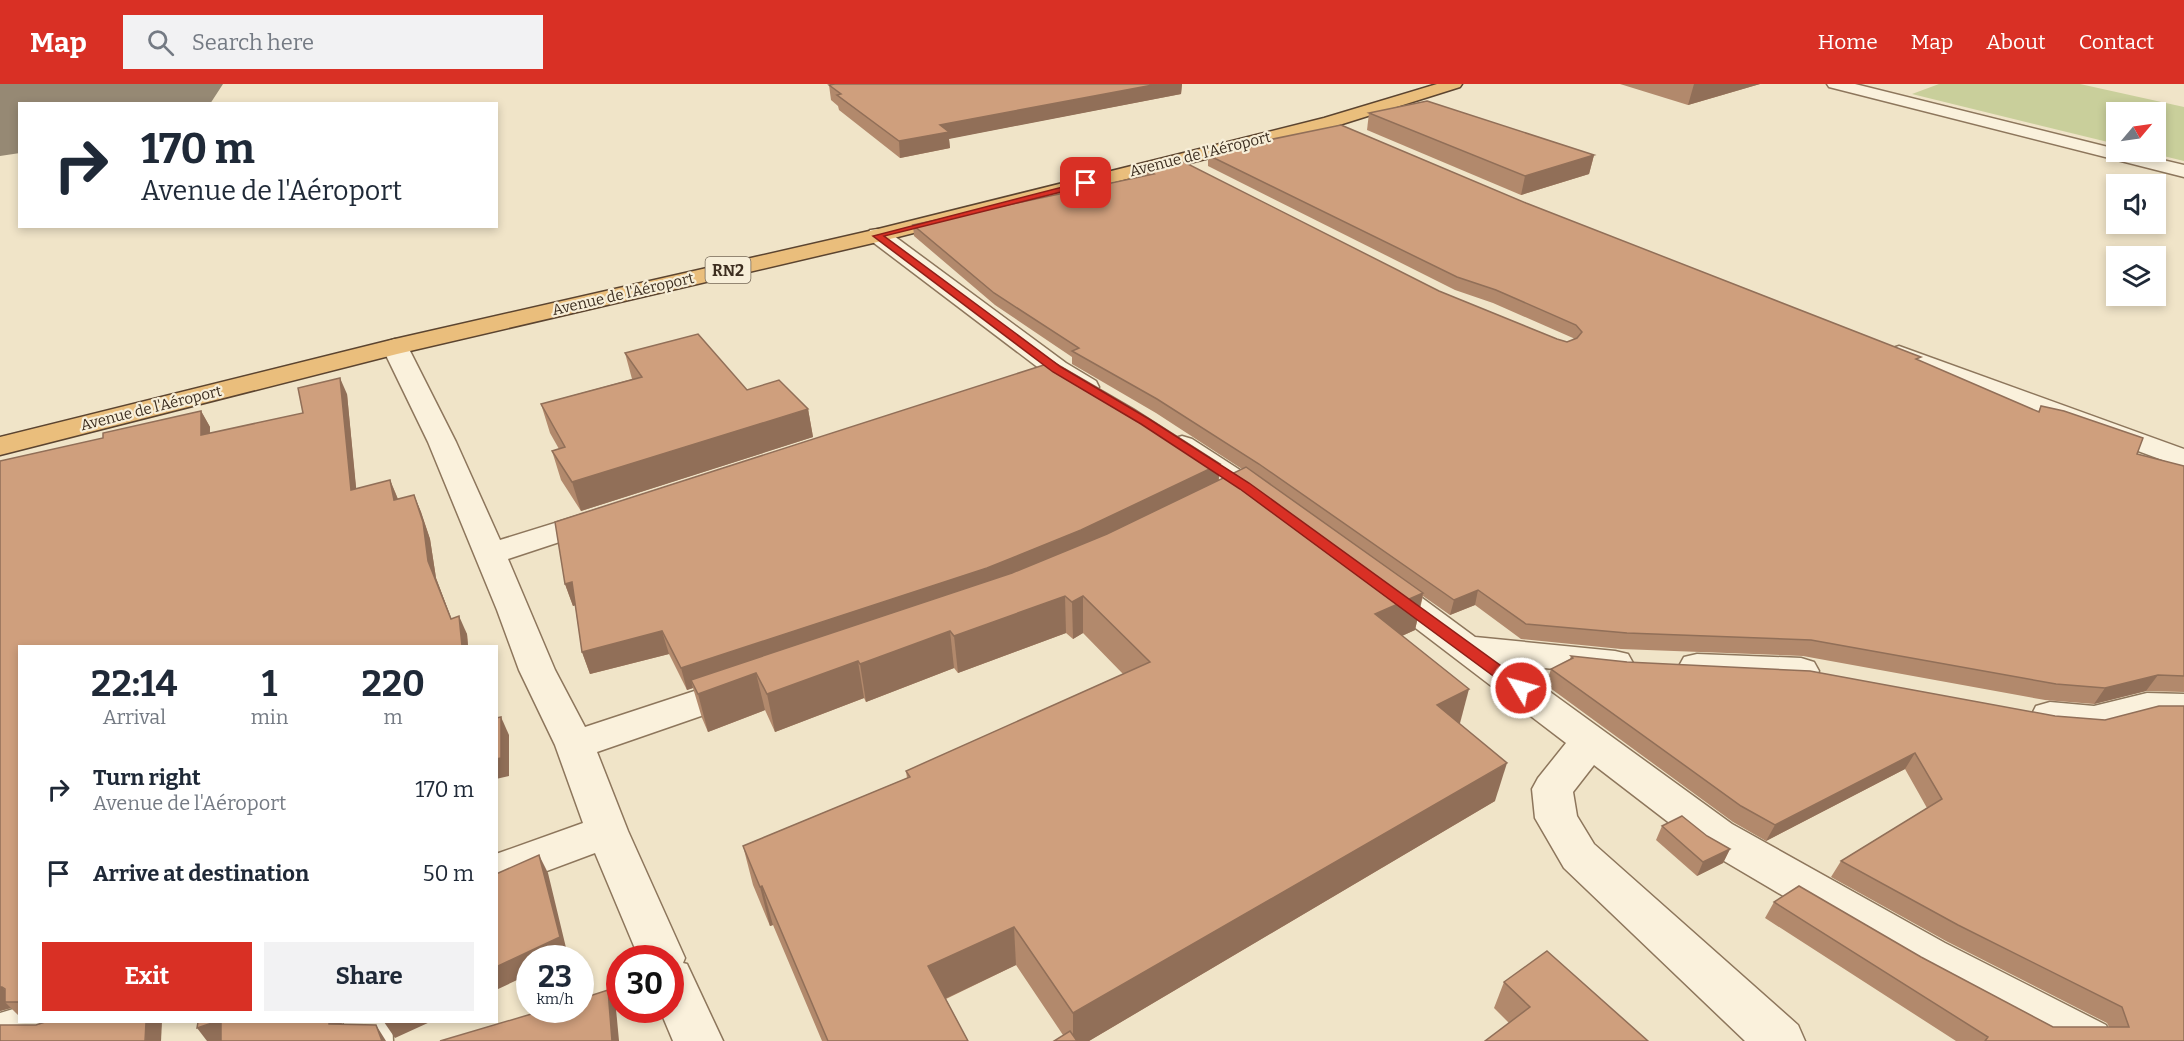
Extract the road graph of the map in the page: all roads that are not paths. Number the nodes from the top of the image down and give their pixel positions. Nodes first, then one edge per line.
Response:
1 (1454, 84) edge
2 (1835, 84) edge
3 (1330, 122) junction
4 (1362, 136) edge
5 (1178, 160) junction
6 (2184, 171) edge
7 (1210, 176) edge
8 (878, 236) junction
9 (395, 347) junction
10 (1882, 347) edge
11 (1057, 369) junction
12 (1023, 380) edge
13 (1106, 398) edge
14 (1155, 428) edge
15 (0, 446) edge
16 (2184, 459) edge
17 (626, 509) edge
18 (1292, 520) edge
19 (490, 554) junction
20 (1366, 574) edge
21 (1468, 648) junction
22 (1837, 676) edge
23 (765, 680) edge
24 (2184, 707) edge
25 (2014, 711) edge
26 (1590, 741) junction
27 (575, 745) junction
28 (607, 831) junction
29 (498, 871) edge
30 (656, 945) edge
31 (684, 1010) edge
32 (41, 1023) edge
33 (368, 1023) edge
34 (0, 1036) edge
35 (368, 1041) edge
36 (698, 1041) edge
37 (1780, 1041) edge
38 (2088, 1041) edge

1 - 3 highway, Avenue de l'Aéroport / RN2
2 - 6 street
3 - 4 street
3 - 5 highway, Avenue de l'Aéroport / RN2
5 - 7 street
5 - 8 highway, Avenue de l'Aéroport / RN2
8 - 9 highway, Avenue de l'Aéroport / RN2
8 - 11 street
9 - 15 highway, Avenue de l'Aéroport / RN2
9 - 19 street
10 - 16 street
11 - 12 street
11 - 13 street
14 - 18 street
17 - 19 street
19 - 27 street
20 - 21 street
21 - 22 street
21 - 26 street
23 - 27 street
24 - 25 street
26 - 37 street
26 - 38 street
27 - 28 street
28 - 29 street
28 - 30 street
31 - 36 street
32 - 34 street
33 - 35 street

